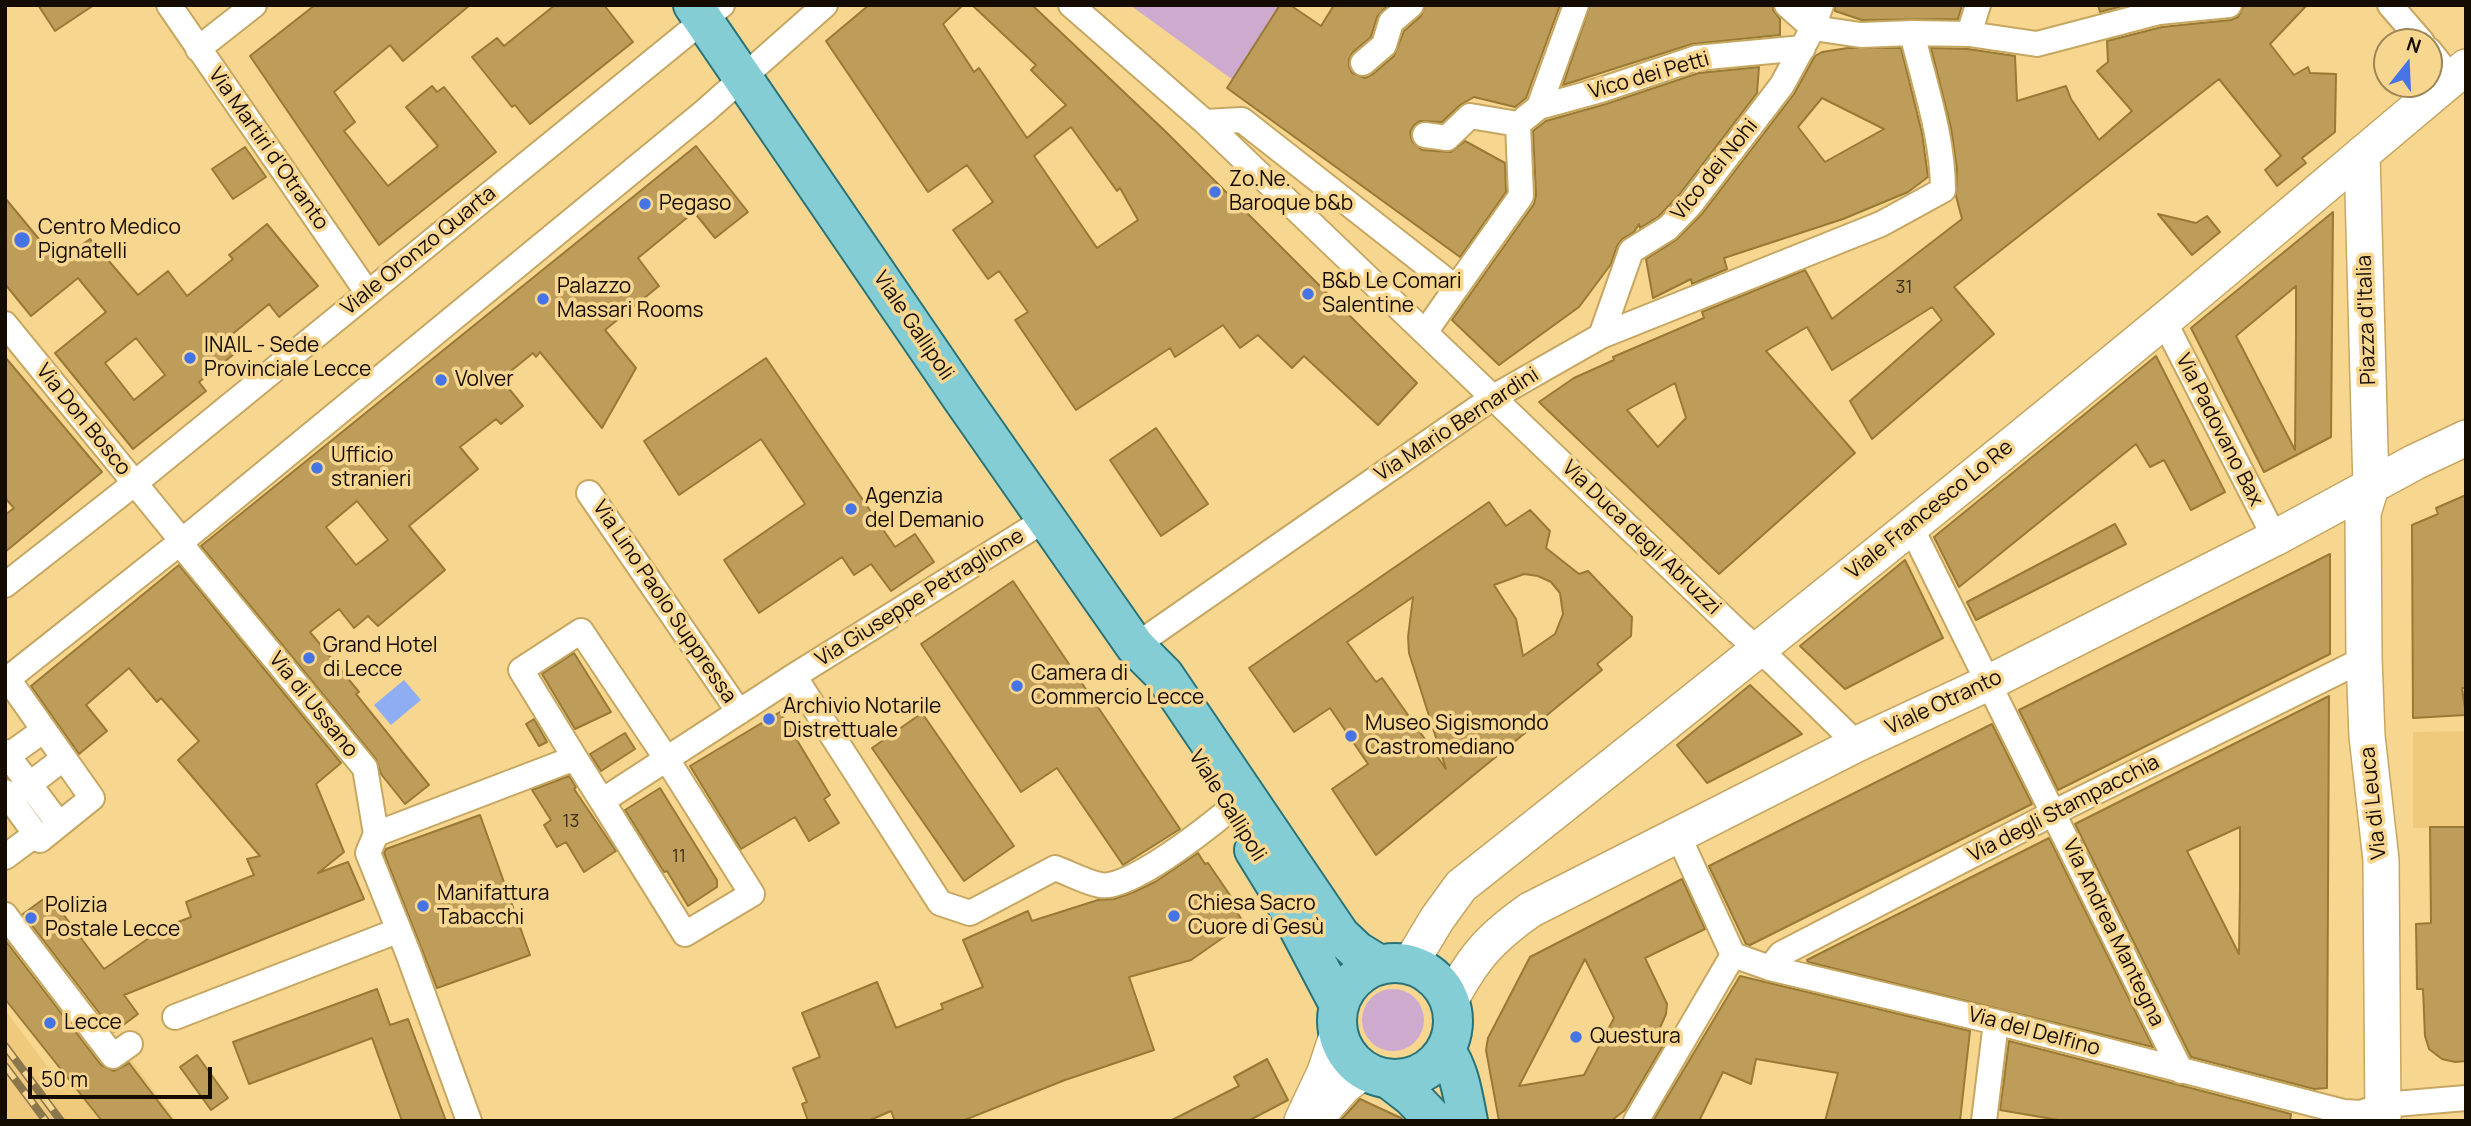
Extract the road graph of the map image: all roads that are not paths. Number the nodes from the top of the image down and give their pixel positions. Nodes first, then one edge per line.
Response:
1 (169, 5) edge
2 (254, 5) edge
3 (825, 5) edge
4 (1071, 5) edge
5 (1411, 5) edge
6 (1576, 5) edge
7 (1787, 5) edge
8 (1978, 5) edge
9 (2229, 5) edge
10 (2390, 5) edge
11 (706, 10) edge
12 (1813, 24) edge
13 (2410, 28) edge
14 (1912, 33) junction
15 (1969, 34) junction
16 (198, 49) junction
17 (2443, 61) edge
18 (1363, 63) dead end
19 (2459, 73) edge
20 (743, 79) junction
21 (1539, 107) junction
22 (1205, 122) junction
23 (1518, 124) junction
24 (1425, 135) dead end
25 (2362, 153) junction
26 (1456, 288) junction
27 (367, 292) junction
28 (2164, 321) junction
29 (5, 324) edge
30 (1426, 331) junction
31 (1601, 336) junction
32 (1492, 398) junction
33 (2466, 438) edge
34 (135, 483) junction
35 (2371, 487) junction
36 (589, 493) dead end
37 (1046, 519) junction
38 (1910, 525) junction
39 (2275, 538) junction
40 (181, 541) junction
41 (5, 585) edge
42 (1135, 646) junction
43 (1760, 650) junction
44 (2364, 659) junction
45 (794, 676) junction
46 (1988, 683) junction
47 (11, 684) edge
48 (739, 712) junction
49 (44, 730) junction
50 (1857, 744) junction
51 (6, 755) edge
52 (64, 758) junction
53 (575, 758) junction
54 (666, 758) junction
55 (13, 795) edge
56 (602, 800) junction
57 (1229, 810) junction
58 (2054, 814) junction
59 (59, 824) junction
60 (36, 834) junction
61 (376, 834) junction
62 (1678, 835) junction
63 (5, 857) edge
64 (5, 915) edge
65 (397, 931) junction
66 (1733, 955) junction
67 (1394, 964) junction
68 (1770, 968) junction
69 (1450, 1001) junction
70 (175, 1017) dead end
71 (1338, 1019) junction
72 (1996, 1022) junction
73 (130, 1044) dead end
74 (1446, 1051) junction
75 (2181, 1071) junction
76 (1377, 1075) junction
77 (2466, 1098) edge
78 (2383, 1113) edge
79 (1427, 1118) edge
80 (469, 1121) edge
81 (1302, 1121) edge
82 (1314, 1121) edge
83 (1468, 1121) edge
84 (1636, 1121) edge
85 (1984, 1121) edge

1 - 16 street, Via Martiri d'Otranto
2 - 16 street
3 - 20 street
4 - 22 street, Via Duca degli Abruzzi
5 - 18 street
6 - 21 street
7 - 12 street
8 - 15 street
9 - 15 street, Vico dei Petti
10 - 13 street
11 - 20 main road, Viale Gallipoli
11 - 27 street, Viale Oronzo Quarta
12 - 14 street, Vico dei Petti
12 - 21 street, Vico dei Petti
12 - 31 street, Vico dei Nohi
14 - 15 street, Vico dei Petti
14 - 31 street, Via Mario Bernardini
16 - 27 street, Via Martiri d'Otranto
17 - 19 street
19 - 25 street, Viale Francesco Lo Re
20 - 37 main road, Viale Gallipoli
20 - 40 street
21 - 23 street
22 - 26 street
22 - 30 street, Via Duca degli Abruzzi
23 - 24 street
23 - 26 street
25 - 28 street, Viale Francesco Lo Re
25 - 35 street, Piazza d'Italia
26 - 30 street
27 - 34 street, Viale Oronzo Quarta
28 - 38 street, Viale Francesco Lo Re
28 - 39 street, Via Padovano Bax
29 - 34 street, Via Don Bosco
30 - 32 street, Via Duca degli Abruzzi
31 - 32 street, Via Mario Bernardini
32 - 42 street, Via Mario Bernardini
32 - 43 street, Via Duca degli Abruzzi
33 - 35 street, Viale Otranto
34 - 40 street
34 - 41 street, Viale Oronzo Quarta
35 - 39 street, Viale Otranto
35 - 44 street, Via di Leuca
36 - 48 street, Via Lino Paolo Suppressa
37 - 42 main road, Viale Gallipoli
37 - 45 street, Via Giuseppe Petraglione
38 - 43 street, Viale Francesco Lo Re
38 - 46 street, Via Andrea Mantegna
39 - 46 street, Viale Otranto
40 - 47 street
40 - 61 street, Via di Ussano
42 - 57 main road, Viale Gallipoli
42 - 67 main road, Viale Gallipoli
43 - 50 street, Via Duca degli Abruzzi
43 - 67 street, Viale Francesco Lo Re
44 - 58 street, Via degli Stampacchia
44 - 78 street, Via di Leuca
45 - 48 street, Via Giuseppe Petraglione
45 - 57 street, Via Giuseppe Petraglione
46 - 50 street, Viale Otranto
46 - 58 street, Via Andrea Mantegna
47 - 49 street
48 - 54 street, Via Giuseppe Petraglione
49 - 51 street
49 - 52 street
50 - 62 street, Viale Otranto
51 - 55 street
52 - 55 street
52 - 59 street
53 - 54 street
53 - 56 street
53 - 61 street
54 - 56 street, Via Giuseppe Petraglione
54 - 56 street
55 - 59 street
55 - 60 street
57 - 71 main road, Viale Gallipoli
58 - 68 street, Via degli Stampacchia
58 - 75 street, Via Andrea Mantegna
59 - 60 street
60 - 63 street
61 - 65 street, Via di Ussano
62 - 66 street
62 - 69 street, Viale Otranto
64 - 73 street
65 - 70 street
65 - 80 street, Via di Ussano
66 - 68 street, Via del Delfino
66 - 84 street
67 - 69 main road
67 - 71 main road
68 - 72 street, Via del Delfino
69 - 74 main road
71 - 76 main road
71 - 81 street
72 - 75 street, Via del Delfino
72 - 85 street
74 - 76 main road
74 - 83 main road
75 - 78 street, Via del Delfino
76 - 79 main road
76 - 82 street
77 - 78 street, Via del Delfino

